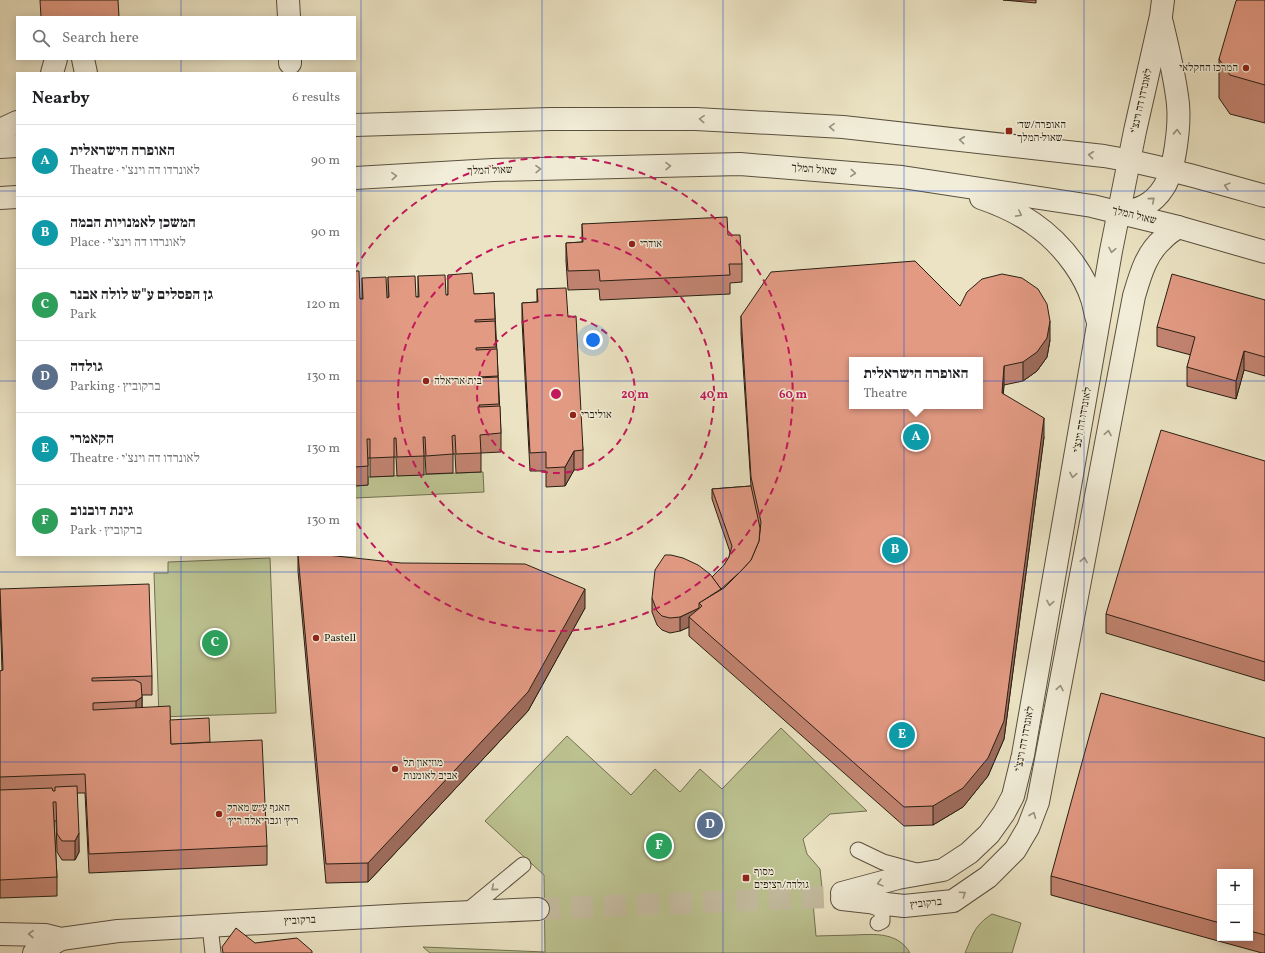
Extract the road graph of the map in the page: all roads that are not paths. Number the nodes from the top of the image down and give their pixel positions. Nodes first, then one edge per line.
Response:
1 (288, 0) edge
2 (1162, 8) edge
3 (289, 16) edge
4 (56, 60) edge
5 (83, 60) edge
6 (52, 72) edge
7 (86, 72) edge
8 (16, 122) edge
9 (356, 125) edge
10 (0, 130) edge
11 (16, 146) edge
12 (0, 147) edge
13 (1129, 160) junction
14 (1170, 170) junction
15 (902, 177) junction
16 (356, 178) edge
17 (1265, 196) edge
18 (16, 197) edge
19 (0, 198) edge
20 (1120, 212) junction
21 (1178, 227) junction
22 (1265, 252) edge
23 (1098, 328) junction
24 (858, 850) dead end
25 (523, 865) dead end
26 (925, 873) junction
27 (848, 897) junction
28 (538, 909) tunnel mouth
29 (466, 912) junction
30 (878, 923) dead end
31 (210, 926) junction
32 (0, 934) edge
33 (61, 939) junction
34 (34, 953) edge
35 (213, 953) edge

1 - 3 street
2 - 13 street, לאונרדו דה וינצ'י
14 -> 2 street
4 - 6 street
5 - 7 street
8 - 10 street
13 -> 9 street
11 - 12 street
13 - 14 street
13 - 20 street, לאונרדו דה וינצ'י
17 -> 14 street
20 -> 14 street
16 -> 15 street, שאול המלך
15 - 20 street, שאול המלך
15 -> 23 street
18 - 19 street
20 - 21 street, שאול המלך
20 -> 23 street, לאונרדו דה וינצ'י
21 - 22 street, שאול המלך
27 -> 21 street, ברקוביץ
23 -> 26 street, לאונרדו דה וינצ'י
24 - 26 lane
25 -> 29 lane
26 -> 27 street
27 - 30 lane
28 - 29 street, ברקוביץ
29 - 31 street, ברקוביץ
31 - 33 street, ברקוביץ
31 - 35 lane
33 -> 32 street, ברקוביץ
33 - 34 street, ברקוביץ

